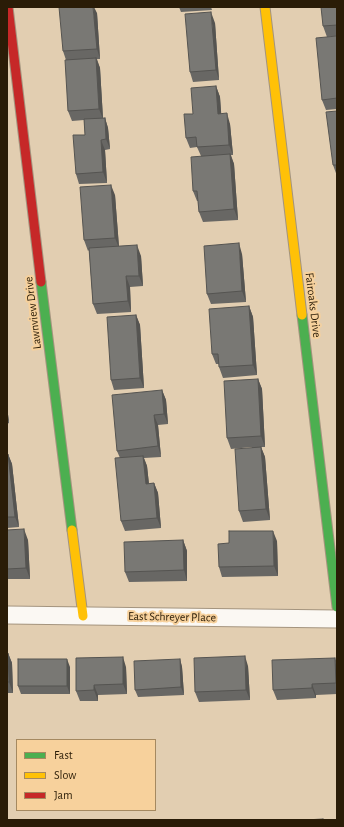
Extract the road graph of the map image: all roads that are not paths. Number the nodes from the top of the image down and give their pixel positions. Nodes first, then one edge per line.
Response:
1 (8, 7) edge
2 (265, 7) edge
3 (337, 607) edge
4 (7, 615) edge
5 (83, 616) junction
6 (337, 620) edge

1 - 5 street, Lawnview Drive
2 - 3 street, Fairoaks Drive
4 - 5 street, East Schreyer Place
5 - 6 street, East Schreyer Place

